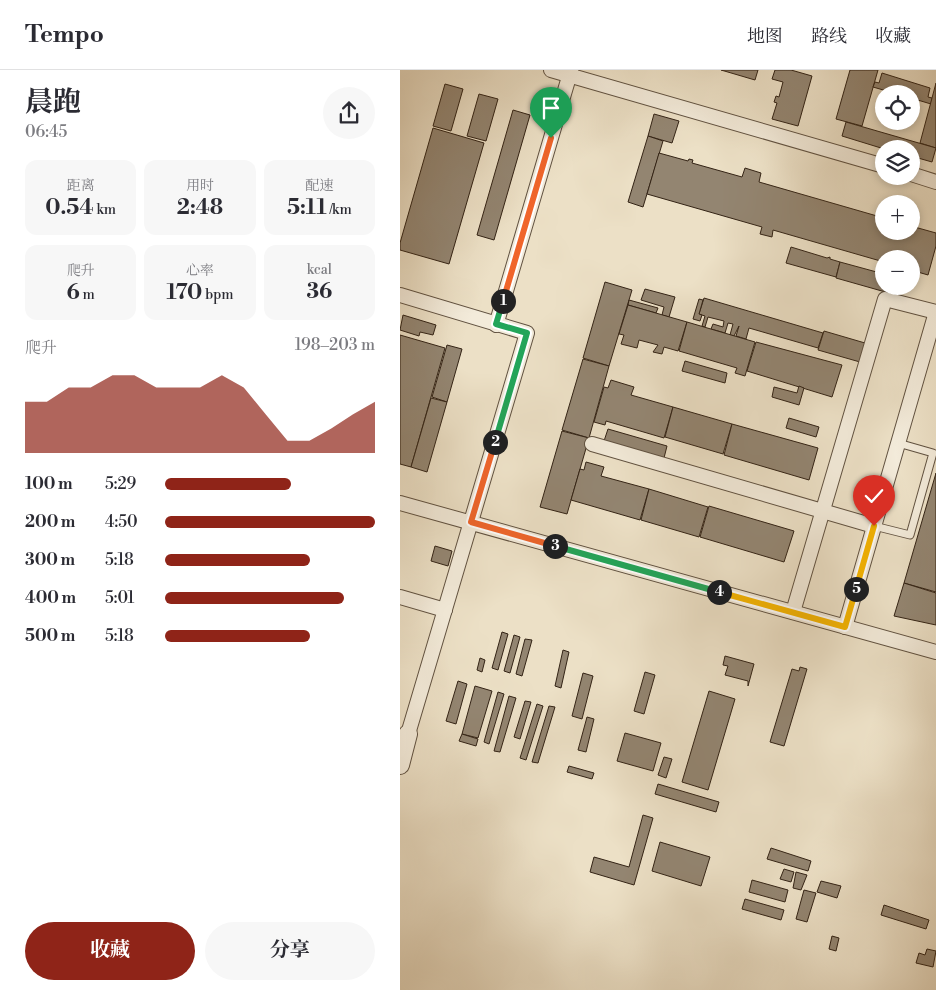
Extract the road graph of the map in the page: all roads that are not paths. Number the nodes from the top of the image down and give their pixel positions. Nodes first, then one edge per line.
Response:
1 (551, 70) edge
2 (570, 73) edge
3 (875, 163) edge
4 (920, 177) edge
5 (936, 182) edge
6 (400, 295) edge
7 (496, 324) junction
8 (898, 443) junction
9 (592, 444) dead end
10 (400, 503) edge
11 (823, 510) junction
12 (471, 522) junction
13 (874, 526) junction
14 (400, 597) edge
15 (445, 610) junction
16 (793, 612) junction
17 (845, 627) junction
18 (936, 652) edge
19 (408, 734) joint
20 (400, 765) edge

1 - 2 street
2 - 3 street
2 - 7 street
4 - 5 street
6 - 7 street
7 - 12 street
8 - 11 street
8 - 13 street
8 - 13 lane
9 - 11 street
10 - 12 street
11 - 13 street
11 - 16 street
12 - 15 street
12 - 16 street
13 - 17 street
14 - 15 street
15 - 19 street
16 - 17 street
17 - 18 street
19 - 20 street

